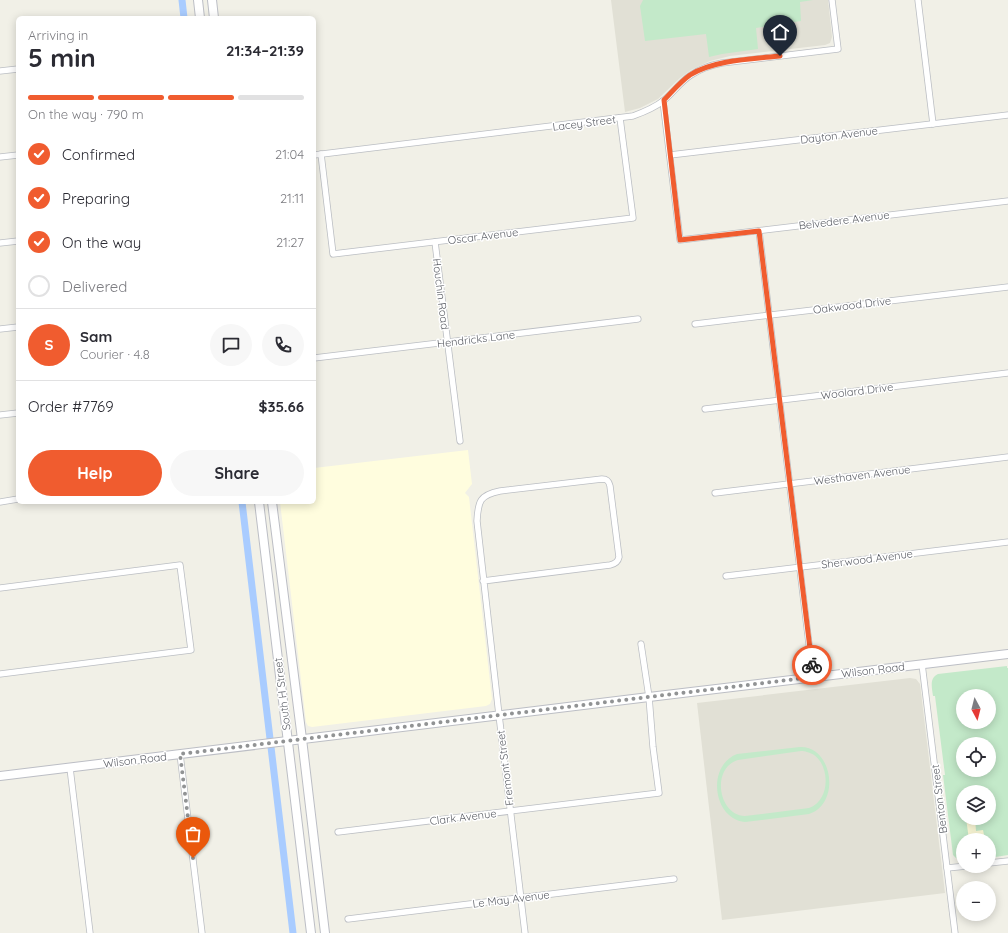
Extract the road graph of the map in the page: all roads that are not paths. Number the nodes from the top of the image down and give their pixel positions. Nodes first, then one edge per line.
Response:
1 (198, 0) edge
2 (212, 0) edge
3 (832, 0) edge
4 (918, 0) edge
5 (200, 16) edge
6 (214, 16) edge
7 (16, 69) edge
8 (0, 71) edge
9 (664, 100) junction
10 (1008, 114) edge
11 (620, 118) junction
12 (933, 124) junction
13 (321, 154) junction
14 (16, 155) edge
15 (316, 155) edge
16 (670, 155) junction
17 (0, 157) edge
18 (1008, 201) edge
19 (759, 231) junction
20 (16, 241) edge
21 (434, 242) junction
22 (0, 243) edge
23 (1008, 287) edge
24 (769, 315) junction
25 (638, 319) dead end
26 (695, 324) dead end
27 (16, 327) edge
28 (0, 329) edge
29 (447, 342) junction
30 (316, 358) edge
31 (1008, 373) edge
32 (780, 400) junction
33 (705, 409) dead end
34 (16, 413) edge
35 (0, 416) edge
36 (460, 441) dead end
37 (1008, 457) edge
38 (790, 484) junction
39 (716, 493) dead end
40 (16, 499) edge
41 (0, 502) edge
42 (259, 504) edge
43 (272, 504) edge
44 (1008, 542) edge
45 (800, 567) junction
46 (726, 576) dead end
47 (483, 581) junction
48 (0, 588) edge
49 (641, 644) dead end
50 (1008, 654) edge
51 (922, 664) junction
52 (0, 674) edge
53 (813, 677) junction
54 (649, 697) junction
55 (499, 715) junction
56 (302, 739) junction
57 (288, 741) junction
58 (180, 754) junction
59 (70, 768) junction
60 (0, 776) edge
61 (510, 811) junction
62 (338, 832) dead end
63 (1008, 861) edge
64 (996, 862) edge
65 (956, 867) edge
66 (947, 868) junction
67 (674, 879) dead end
68 (521, 898) junction
69 (348, 919) dead end
70 (90, 933) edge
71 (202, 933) edge
72 (311, 933) edge
73 (324, 933) edge
74 (525, 933) edge
75 (955, 933) edge

1 - 5 street
2 - 6 street
3 - 9 street, Lacey Street
4 - 12 street
7 - 8 street
9 - 11 street, Lacey Street
9 - 16 street
10 - 12 street, Dayton Avenue
11 - 13 street, Lacey Street
11 - 21 street, Oscar Avenue
12 - 16 street, Dayton Avenue
13 - 15 street, Lacey Street
13 - 21 street, Oscar Avenue
14 - 17 street
16 - 19 street, Belvedere Avenue
18 - 19 street, Belvedere Avenue
19 - 24 street
20 - 22 street
21 - 29 street, Houchin Road
23 - 24 street, Oakwood Drive
24 - 26 street, Oakwood Drive
24 - 32 street
25 - 29 street, Hendricks Lane
27 - 28 street
29 - 30 street, Hendricks Lane
29 - 36 street, Houchin Road
31 - 32 street, Woolard Drive
32 - 33 street, Woolard Drive
32 - 38 street
34 - 35 street
37 - 38 street, Westhaven Avenue
38 - 39 street, Westhaven Avenue
38 - 45 street
40 - 41 street
42 - 57 street, South H Street
43 - 56 street, South H Street
44 - 45 street, Sherwood Avenue
45 - 46 street, Sherwood Avenue
45 - 53 street
47 - 47 street, Fremont Street
47 - 55 street, Fremont Street
48 - 52 street
49 - 54 street
50 - 51 street, Wilson Road
51 - 53 street, Wilson Road
51 - 66 street, Benton Street
53 - 54 street, Wilson Road
54 - 55 street, Wilson Road
54 - 61 street, Clark Avenue
55 - 56 street, Wilson Road
55 - 61 street, Fremont Street
56 - 57 street, Wilson Road
56 - 73 street, South H Street
57 - 58 street, Wilson Road
57 - 72 street, South H Street
58 - 59 street, Wilson Road
58 - 71 street
59 - 60 street, Wilson Road
59 - 70 street
61 - 62 street, Clark Avenue
61 - 68 street, Fremont Street
63 - 64 street
65 - 66 street
66 - 75 street, Benton Street
67 - 68 street, Le May Avenue
68 - 69 street, Le May Avenue
68 - 74 street, Fremont Street

